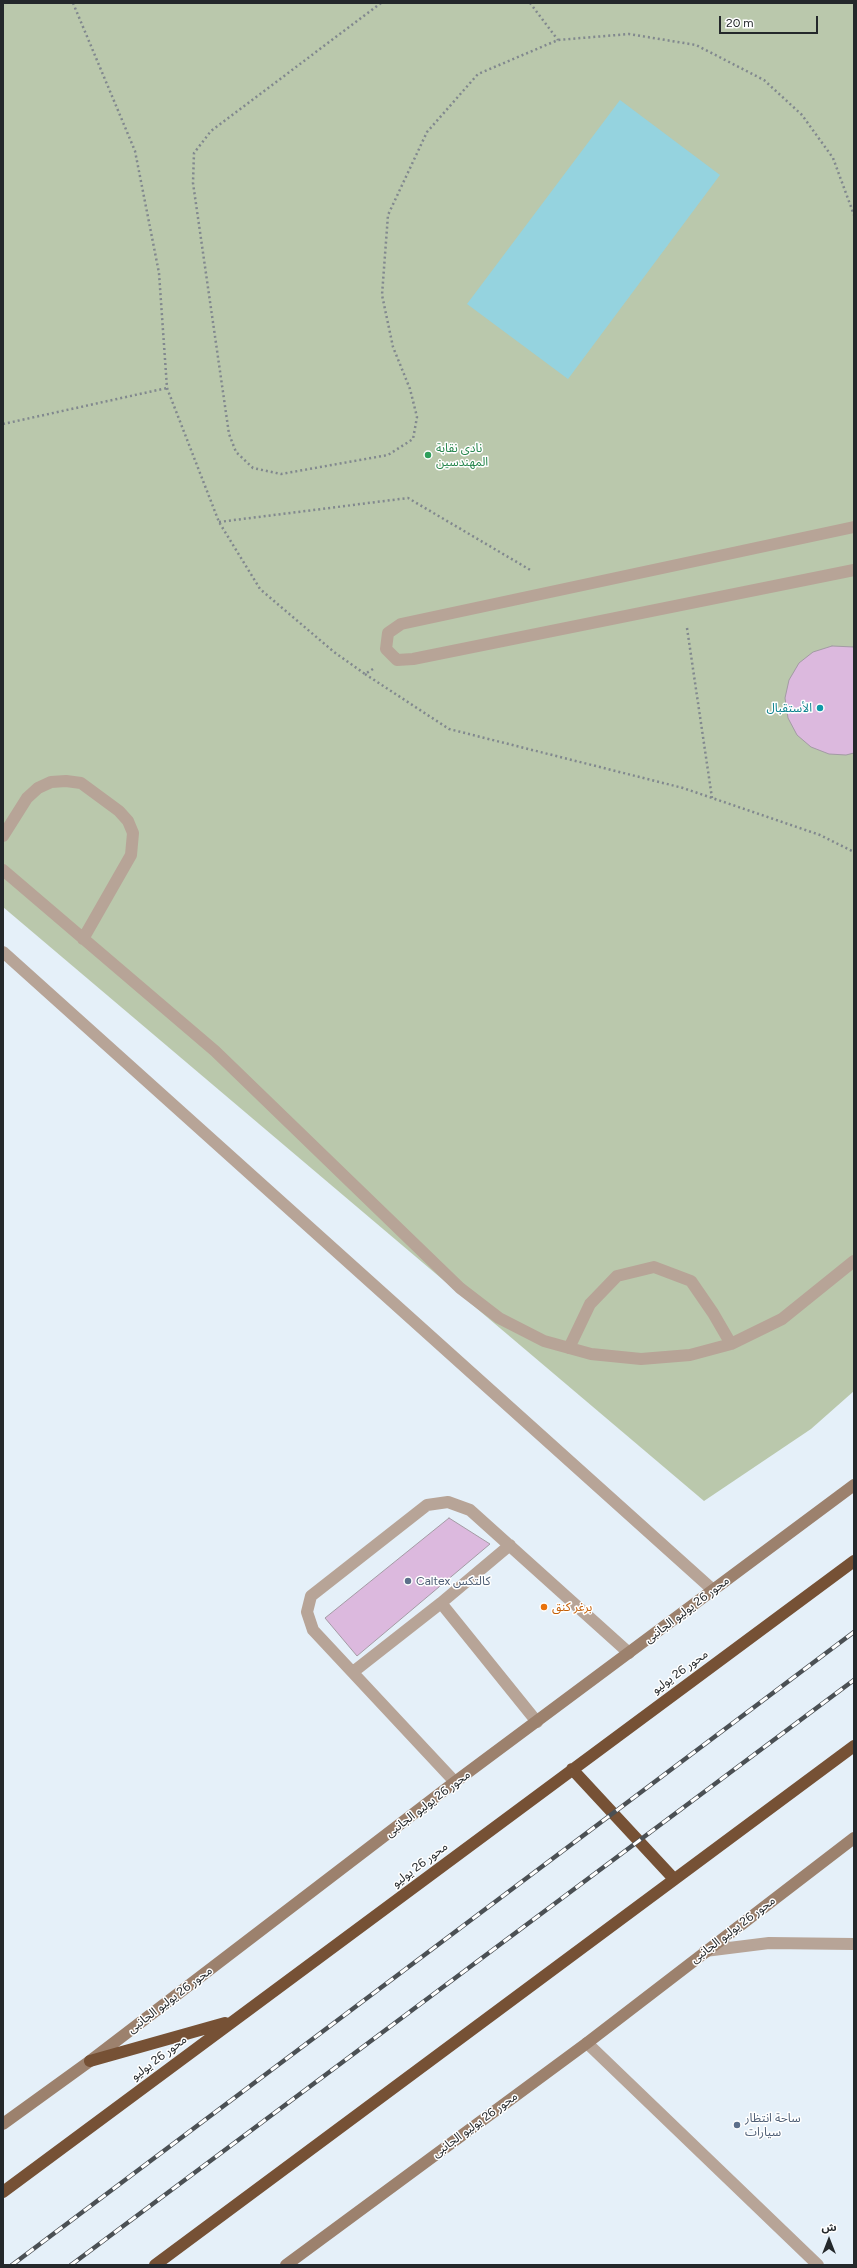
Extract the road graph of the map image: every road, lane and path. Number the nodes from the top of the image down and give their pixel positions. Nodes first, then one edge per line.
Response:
1 (73, 3) edge
2 (381, 3) edge
3 (530, 3) edge
4 (558, 40) junction
5 (854, 215) edge
6 (166, 388) junction
7 (3, 424) edge
8 (218, 522) junction
9 (854, 528) edge
10 (854, 570) edge
11 (563, 589) junction
12 (684, 604) junction
13 (392, 655) junction
14 (365, 674) junction
15 (712, 798) junction
16 (3, 836) edge
17 (854, 852) edge
18 (3, 870) edge
19 (83, 939) junction
20 (3, 952) edge
21 (854, 1261) edge
22 (731, 1344) junction
23 (569, 1348) junction
24 (854, 1485) edge
25 (510, 1545) junction
26 (854, 1561) edge
27 (713, 1590) junction
28 (441, 1604) junction
29 (629, 1653) junction
30 (353, 1672) junction
31 (536, 1722) junction
32 (854, 1746) edge
33 (572, 1769) junction
34 (455, 1782) junction
35 (854, 1838) edge
36 (674, 1879) junction
37 (854, 1944) edge
38 (705, 1951) junction
39 (232, 2021) junction
40 (587, 2043) junction
41 (90, 2061) junction
42 (3, 2124) edge
43 (3, 2192) edge
44 (155, 2265) edge
45 (286, 2265) edge
46 (818, 2265) edge

1 - 6 path
2 - 4 path
3 - 4 path
4 - 5 path
6 - 7 path
6 - 8 path
8 - 11 path
8 - 14 path
9 - 11 street
10 - 12 street
11 - 13 street
12 - 13 street
12 - 15 path
13 - 14 path
14 - 15 path
15 - 17 path
16 - 19 street
18 - 19 street
19 - 23 street
20 - 27 street
21 - 22 street
22 - 23 street
22 - 23 street
24 - 27 main road, محور 26 يوليو الجانبى
25 - 28 street
25 - 29 street
25 - 30 street
26 - 33 highway, محور 26 يوليو
27 - 29 main road, محور 26 يوليو الجانبى
28 - 30 street
28 - 31 street
29 - 31 main road, محور 26 يوليو الجانبى
30 - 34 street
31 - 34 main road, محور 26 يوليو الجانبى
32 - 36 highway
33 - 36 highway
33 - 39 highway, محور 26 يوليو
34 - 41 main road, محور 26 يوليو الجانبى
35 - 38 main road, محور 26 يوليو الجانبى
36 - 44 highway
37 - 38 street
38 - 40 main road, محور 26 يوليو الجانبى
39 - 41 highway
39 - 43 highway, محور 26 يوليو
40 - 45 main road, محور 26 يوليو الجانبى
40 - 46 street
41 - 42 main road, محور 26 يوليو الجانبى

